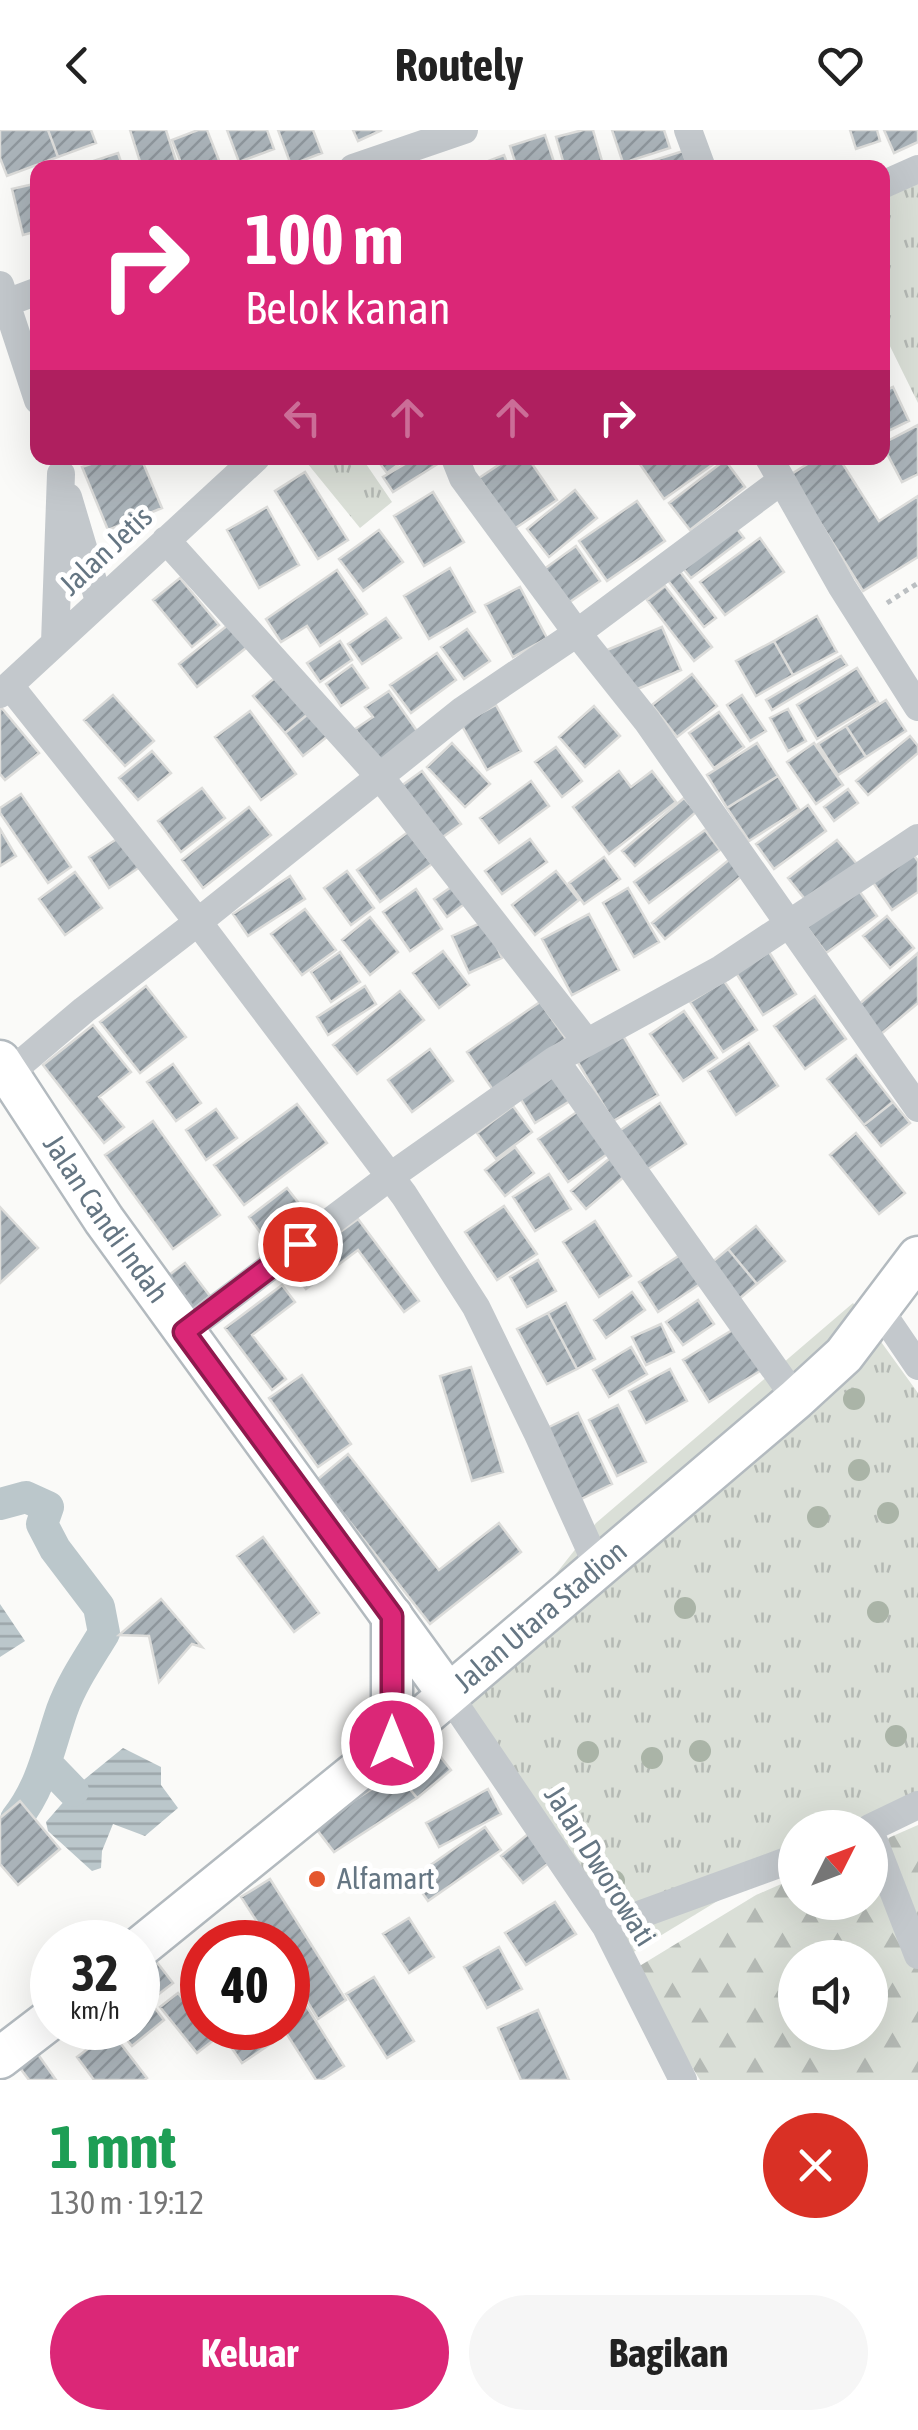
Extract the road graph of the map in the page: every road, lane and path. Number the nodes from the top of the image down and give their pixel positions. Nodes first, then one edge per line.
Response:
1 (464, 130) edge
2 (688, 130) edge
3 (376, 160) edge
4 (699, 160) edge
5 (918, 170) edge
6 (890, 182) edge
7 (30, 292) edge
8 (3, 294) edge
9 (30, 376) edge
10 (248, 465) edge
11 (458, 465) edge
12 (59, 466) edge
13 (775, 469) edge
14 (166, 540) junction
15 (918, 583) edge
16 (99, 602) junction
17 (862, 619) junction
18 (577, 633) junction
19 (54, 642) junction
20 (5, 690) edge
21 (918, 707) edge
22 (381, 778) junction
23 (918, 838) edge
24 (198, 922) junction
25 (787, 922) junction
26 (586, 1040) junction
27 (556, 1060) junction
28 (3, 1072) edge
29 (918, 1108) edge
30 (388, 1178) junction
31 (918, 1257) edge
32 (880, 1310) junction
33 (184, 1332) junction
34 (918, 1366) edge
35 (796, 1399) junction
36 (598, 1567) junction
37 (392, 1616) junction
38 (448, 1694) junction
39 (392, 1743) junction
40 (918, 1805) edge
41 (888, 1820) edge
42 (778, 1864) edge
43 (888, 1876) edge
44 (606, 1927) junction
45 (160, 1931) edge
46 (918, 1955) edge
47 (30, 2035) edge
48 (0, 2058) edge
49 (683, 2080) edge

1 - 3 street
2 - 4 street
5 - 6 street
7 - 8 street
8 - 9 street
10 - 14 street, Jalan Jetis
11 - 18 street
12 - 16 street
12 - 19 street
13 - 17 street
13 - 18 street
14 - 16 street, Jalan Jetis
14 - 22 street
15 - 17 path
16 - 19 street, Jalan Jetis
17 - 21 street
18 - 22 street
18 - 25 street
19 - 20 street, Jalan Jetis
20 - 24 street
22 - 24 street
22 - 26 street
23 - 25 street
24 - 28 street
24 - 30 street
25 - 26 street
25 - 29 street
26 - 27 street
27 - 30 street
27 - 35 street
28 - 33 street, Jalan Candi Indah
30 - 33 street
30 - 36 street
31 - 32 street, Jalan Utara Stadion
32 - 34 street
32 - 35 street, Jalan Utara Stadion
33 - 37 street, Jalan Candi Indah
35 - 36 street, Jalan Utara Stadion
36 - 38 street, Jalan Utara Stadion
37 - 38 street, Jalan Candi Indah
37 - 39 street
38 - 39 street, Jalan Utara Stadion
38 - 44 street, Jalan Dworowati
39 - 45 street, Jalan Utara Stadion
40 - 41 street
42 - 44 street
43 - 46 street
44 - 49 street, Jalan Dworowati
47 - 48 street

